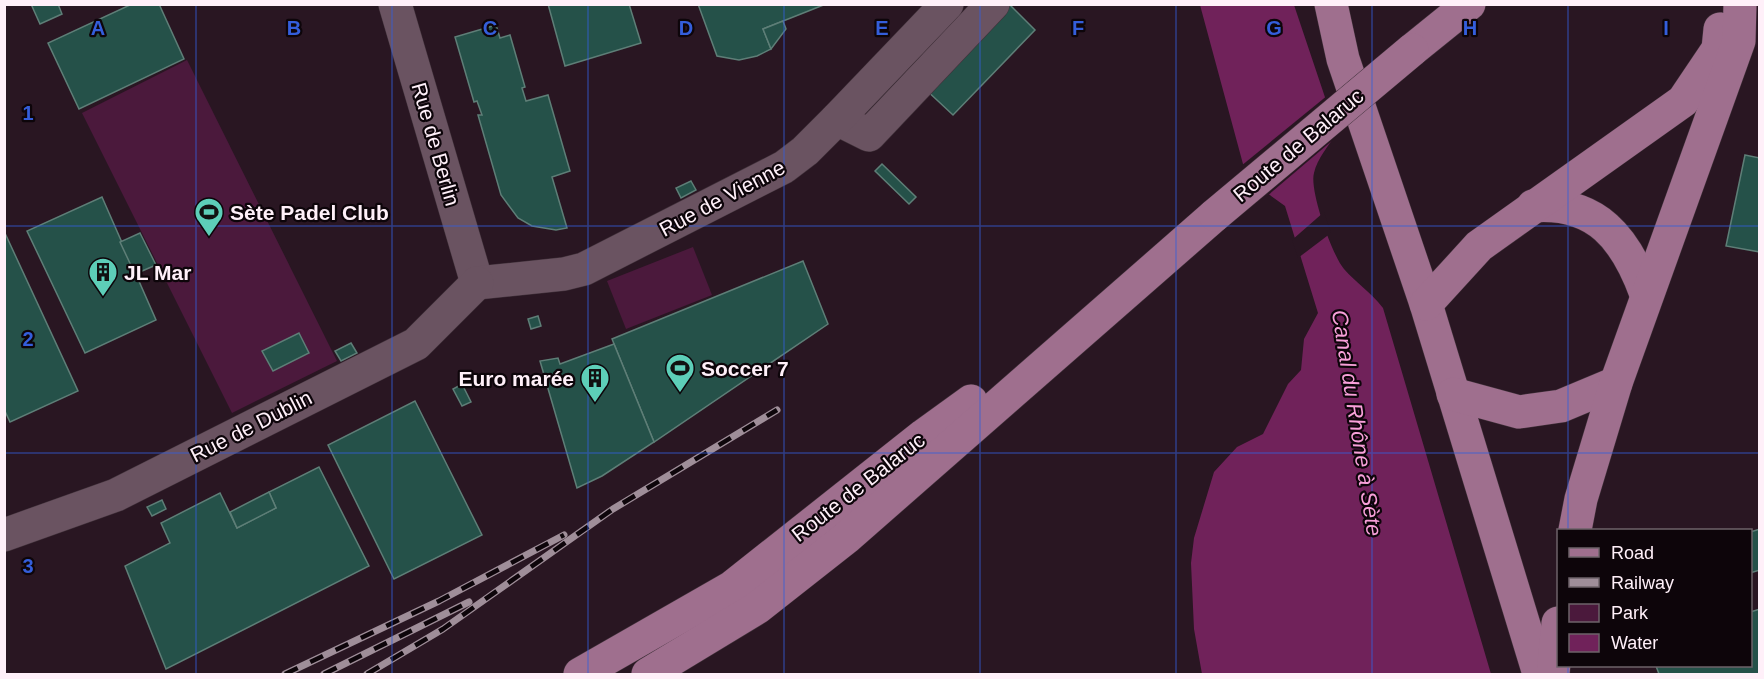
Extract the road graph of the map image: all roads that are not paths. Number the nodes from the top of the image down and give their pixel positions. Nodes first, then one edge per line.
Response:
1 (395, 4) edge
2 (947, 4) edge
3 (993, 4) edge
4 (1331, 4) edge
5 (1469, 4) edge
6 (1721, 4) edge
7 (1740, 4) edge
8 (837, 119) junction
9 (1533, 206) junction
10 (477, 283) junction
11 (1129, 288) junction
12 (1646, 294) junction
13 (1426, 304) junction
14 (1616, 383) junction
15 (1453, 394) junction
16 (1575, 529) edge
17 (4, 535) edge
18 (1557, 633) edge
19 (580, 675) edge
20 (648, 675) edge
21 (1539, 675) edge
22 (1553, 675) edge

1 - 10 street, Rue de Berlin
2 - 8 street, Rue de Vienne
3 - 8 street
4 - 13 main road
5 - 11 main road, Route de Balaruc, bridge
6 - 9 main road
7 - 12 main road
8 - 10 street, Rue de Vienne
9 - 12 main road
9 - 13 main road
10 - 17 street, Rue de Dublin
11 - 19 main road, Route de Balaruc
11 - 20 main road, Route de Balaruc
12 - 14 main road
13 - 15 main road
14 - 15 main road
14 - 16 main road
15 - 21 main road
18 - 22 main road

